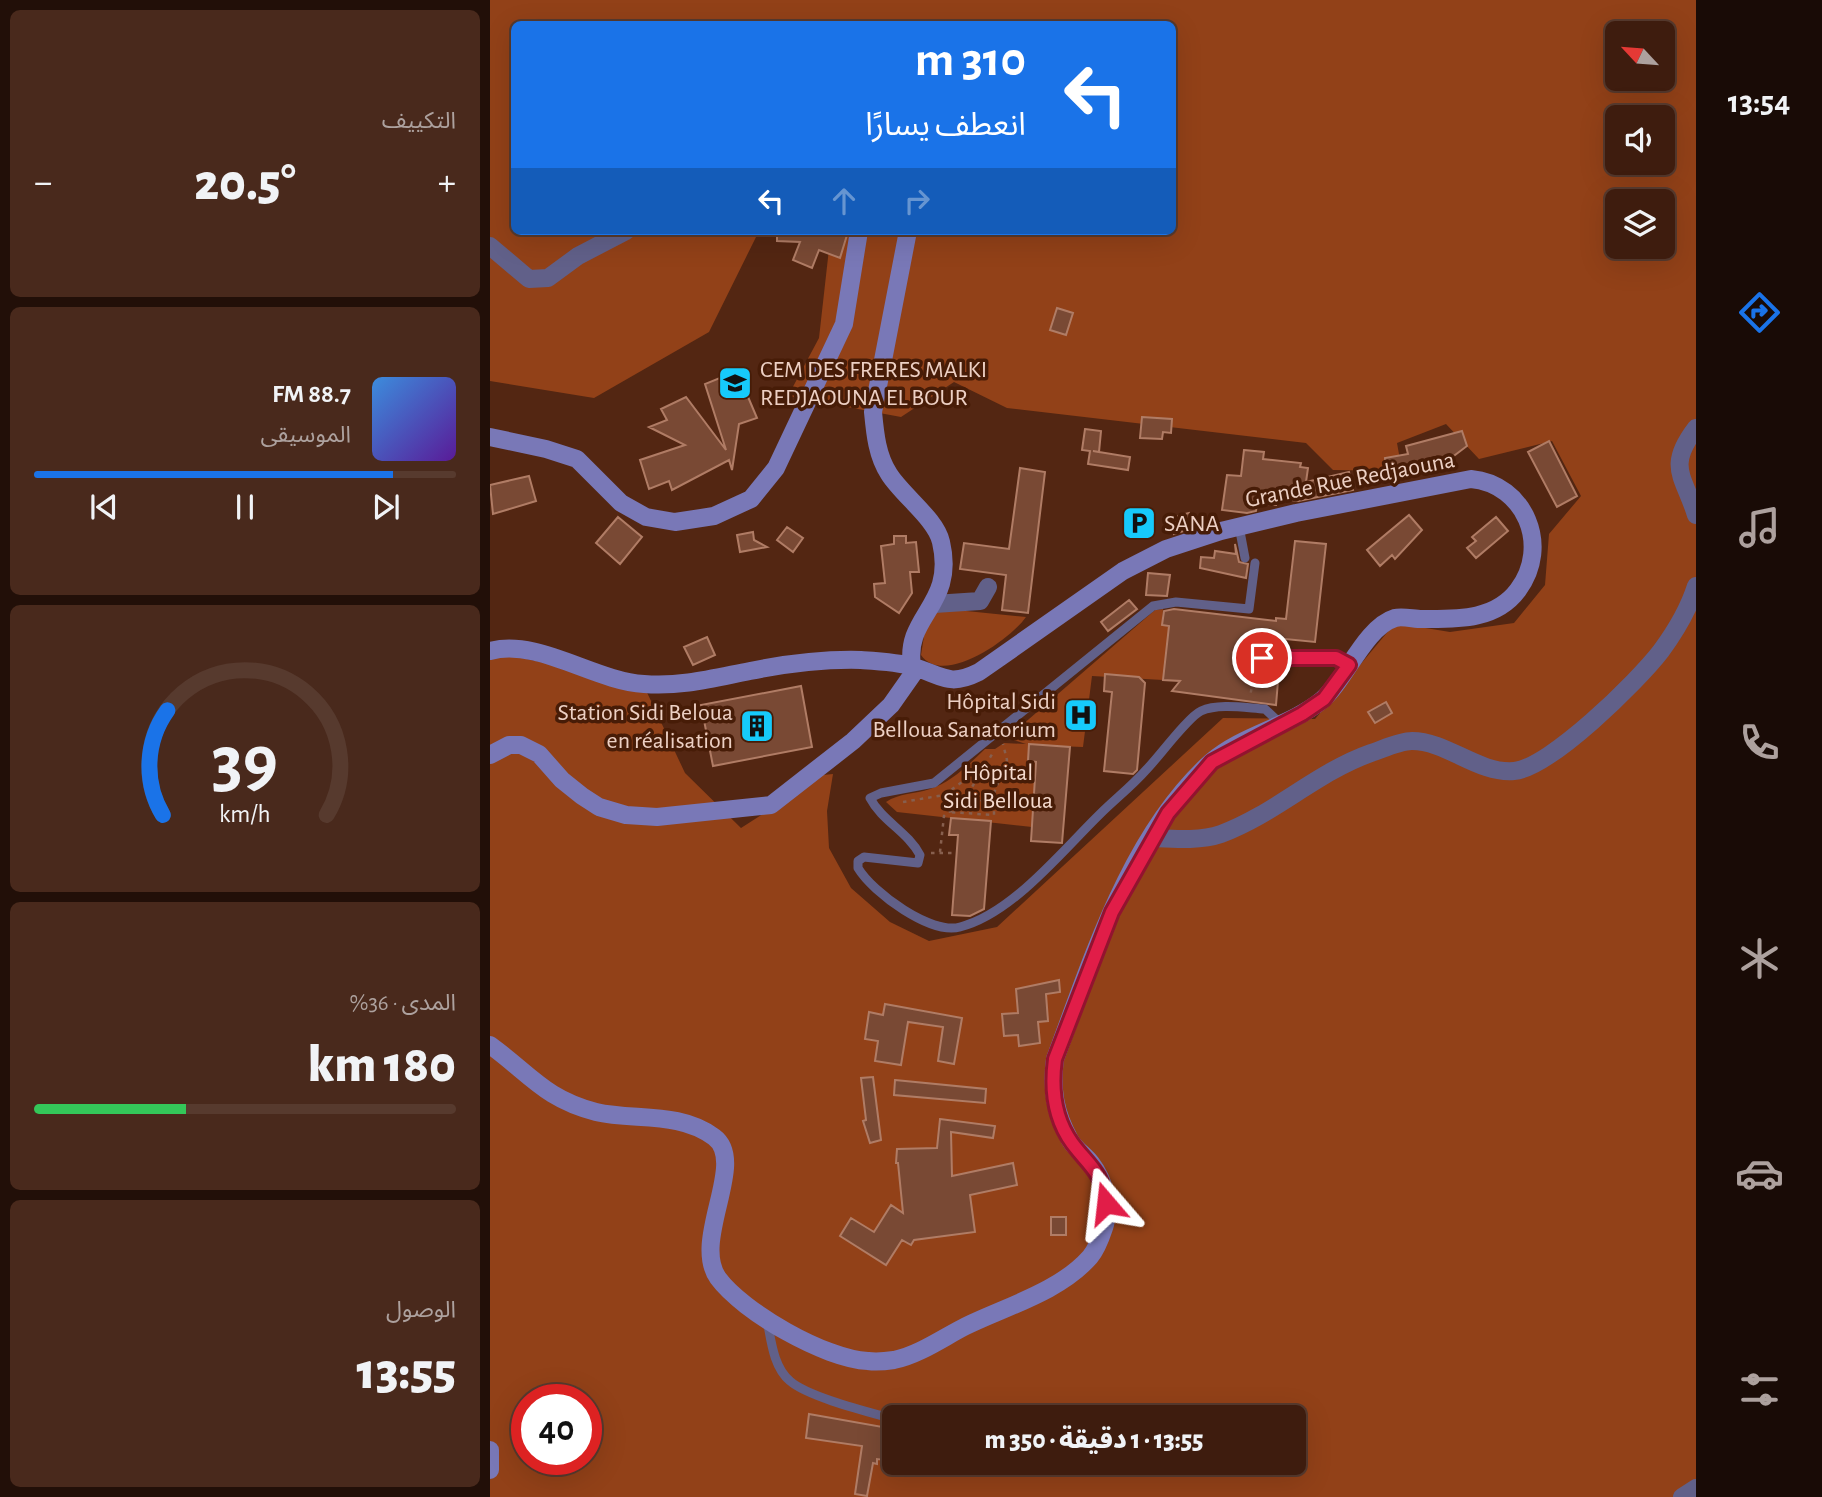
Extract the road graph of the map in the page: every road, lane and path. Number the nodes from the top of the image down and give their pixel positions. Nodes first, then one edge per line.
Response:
1 (618, 235) edge
2 (858, 235) edge
3 (907, 235) edge
4 (490, 246) edge
5 (1696, 428) edge
6 (490, 437) edge
7 (1696, 516) edge
8 (1239, 526) junction
9 (1245, 558) dead end
10 (1255, 563) dead end
11 (1696, 586) edge
12 (988, 587) dead end
13 (934, 604) junction
14 (490, 651) edge
15 (1262, 658) dead end
16 (1349, 665) junction
17 (914, 667) junction
18 (1250, 669) dead end
19 (1251, 690) dead end
20 (1282, 725) junction
21 (490, 755) edge
22 (994, 793) junction
23 (948, 812) junction
24 (1153, 838) junction
25 (940, 852) junction
26 (956, 853) dead end
27 (920, 855) junction
28 (490, 1045) edge
29 (766, 1318) junction
30 (882, 1415) edge
31 (490, 1450) edge
32 (490, 1470) edge
33 (1696, 1488) edge
34 (1682, 1497) edge

1 - 4 street
2 - 6 street
3 - 13 street
5 - 7 street
8 - 9 lane
8 - 16 street, Grande Rue Redjaouna
8 - 17 street, Grande Rue Redjaouna
10 - 27 lane
11 - 24 street
12 - 13 street
13 - 17 street
14 - 17 street, Grande Rue Redjaouna
15 - 16 lane
16 - 20 street, Grande Rue Redjaouna
17 - 21 street
18 - 19 path
20 - 24 street, Grande Rue Redjaouna
20 - 27 lane
22 - 23 path
22 - 23 path
22 - 23 path
23 - 25 path
24 - 29 street, Grande Rue Redjaouna
25 - 26 path
25 - 27 path
28 - 29 street, Grande Rue Redjaouna
29 - 30 lane
31 - 32 street
33 - 34 street

